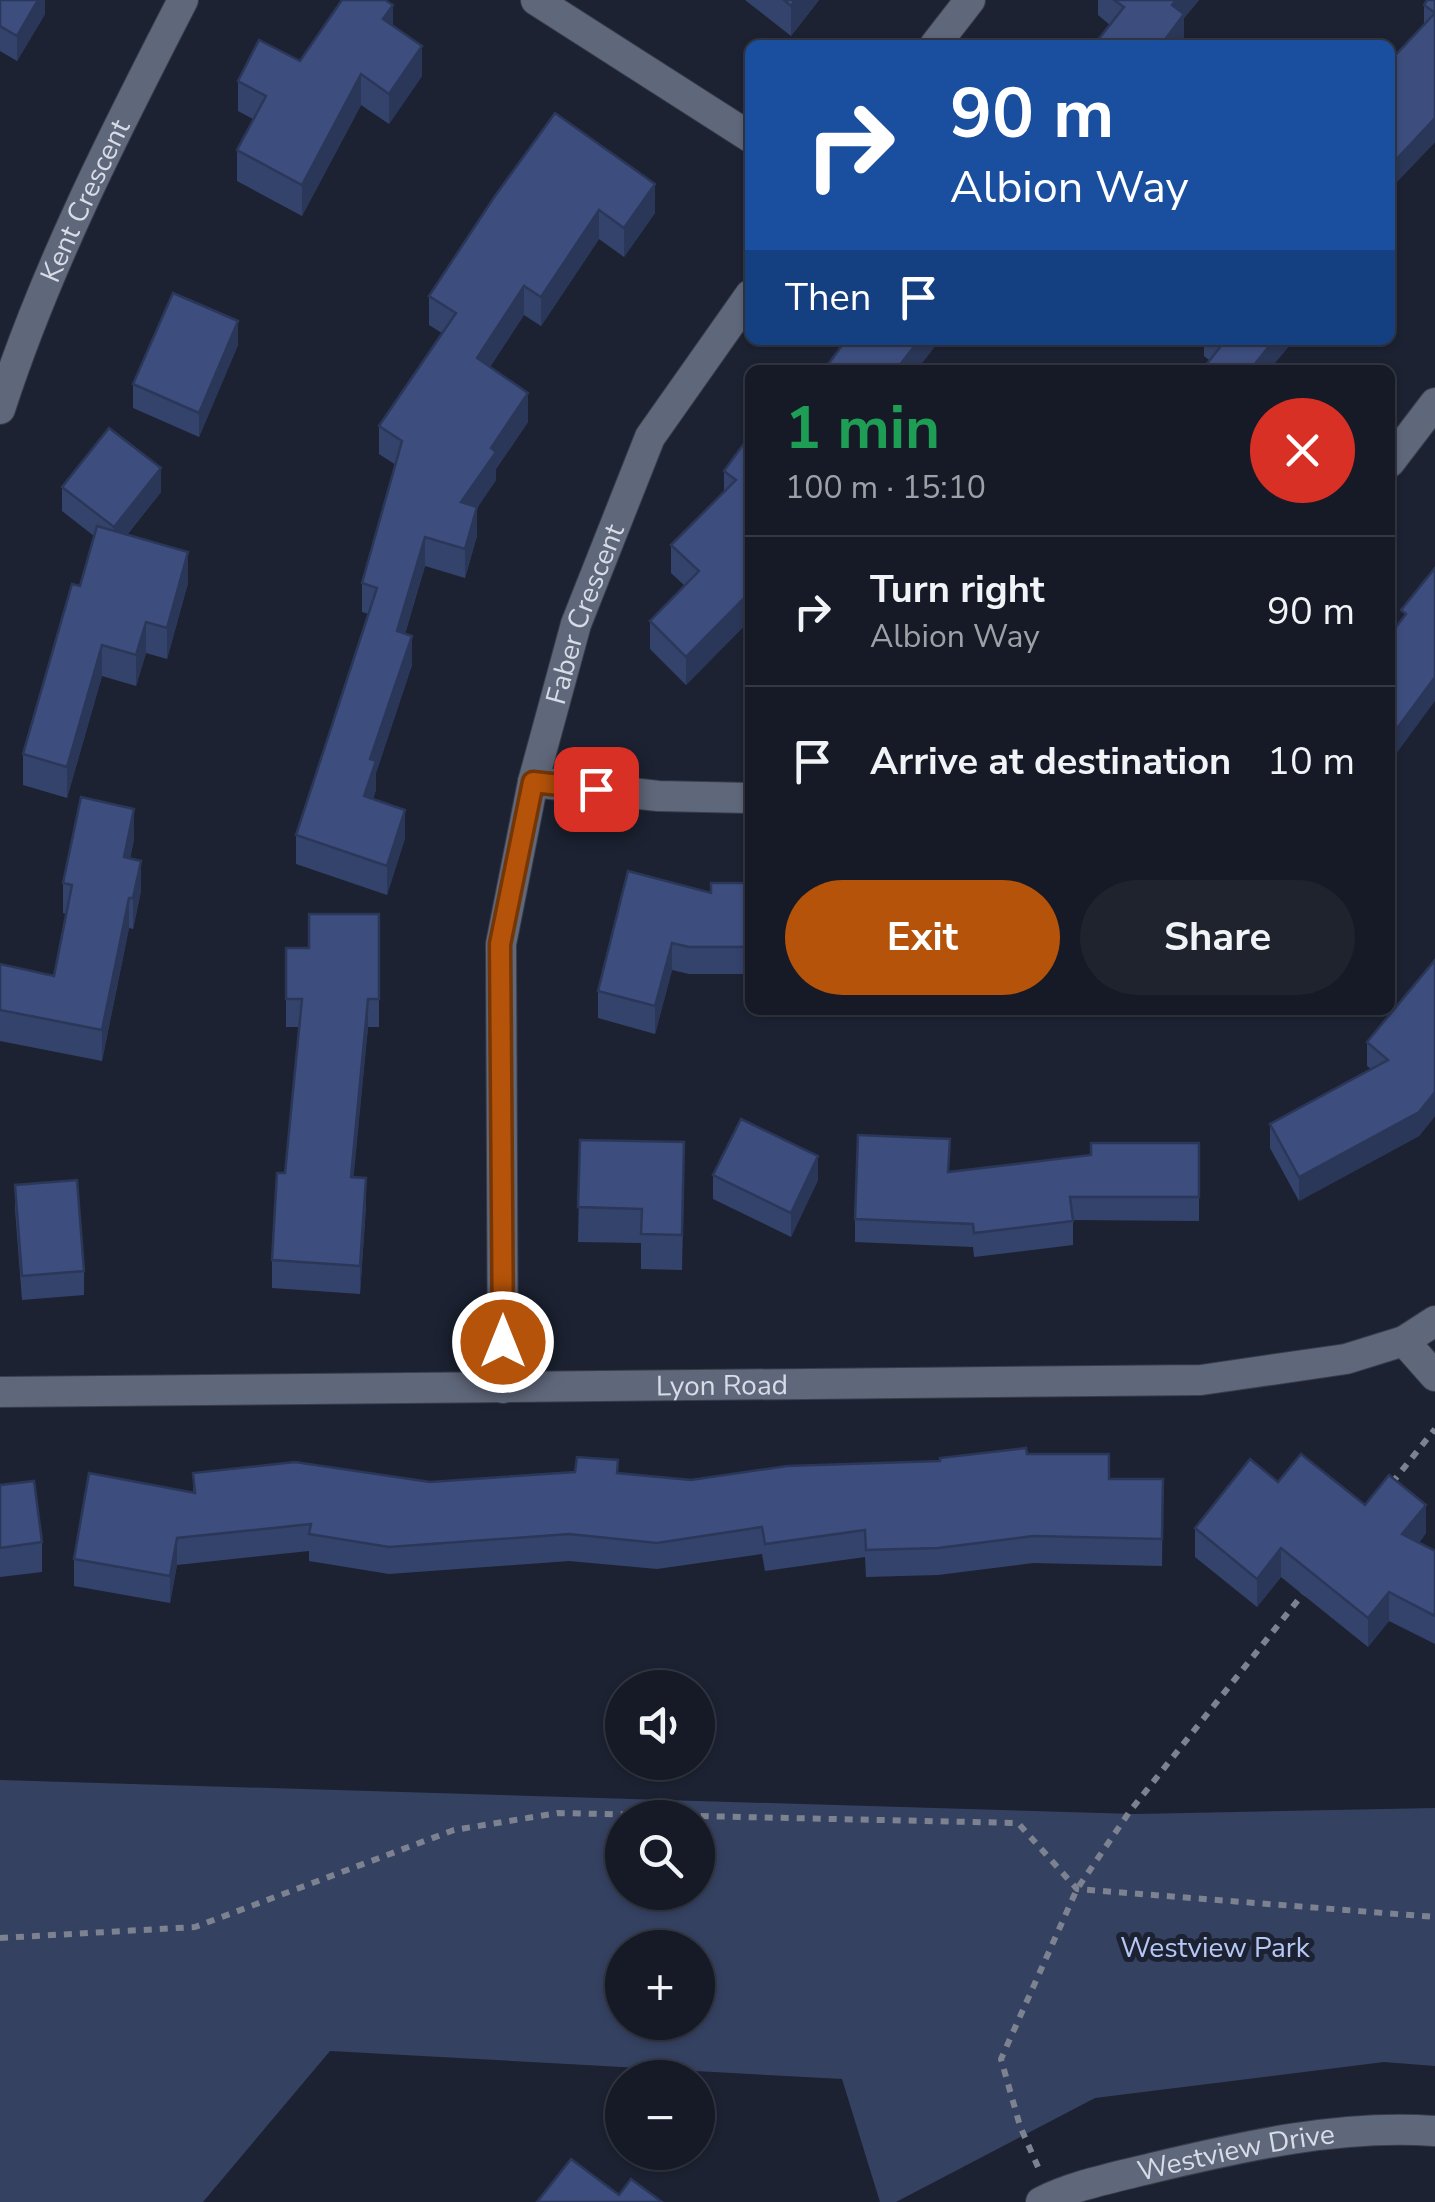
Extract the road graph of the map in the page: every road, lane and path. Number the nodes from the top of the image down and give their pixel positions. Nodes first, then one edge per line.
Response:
1 (183, 0) edge
2 (536, 0) edge
3 (970, 0) edge
4 (939, 40) edge
5 (745, 133) edge
6 (745, 302) edge
7 (1435, 403) edge
8 (0, 409) edge
9 (1395, 455) edge
10 (533, 782) junction
11 (745, 798) edge
12 (1435, 1321) edge
13 (1404, 1342) junction
14 (1435, 1376) edge
15 (504, 1388) junction
16 (0, 1392) edge
17 (1435, 1429) edge
18 (1386, 1490) edge
19 (1313, 1582) edge
20 (1077, 1888) junction
21 (1435, 1917) edge
22 (0, 1938) edge
23 (1435, 2132) edge
24 (1034, 2157) dead end
25 (1041, 2202) edge

1 - 8 street, Kent Crescent
2 - 5 street
3 - 4 street
6 - 10 street, Faber Crescent
7 - 9 street
10 - 11 street
10 - 15 street, Faber Crescent
12 - 13 street, Lyon Road
13 - 14 street
13 - 15 street, Lyon Road
15 - 16 street, Lyon Road
17 - 18 path
19 - 20 path
20 - 21 path
20 - 22 path
20 - 24 path
23 - 25 street, Westview Drive

